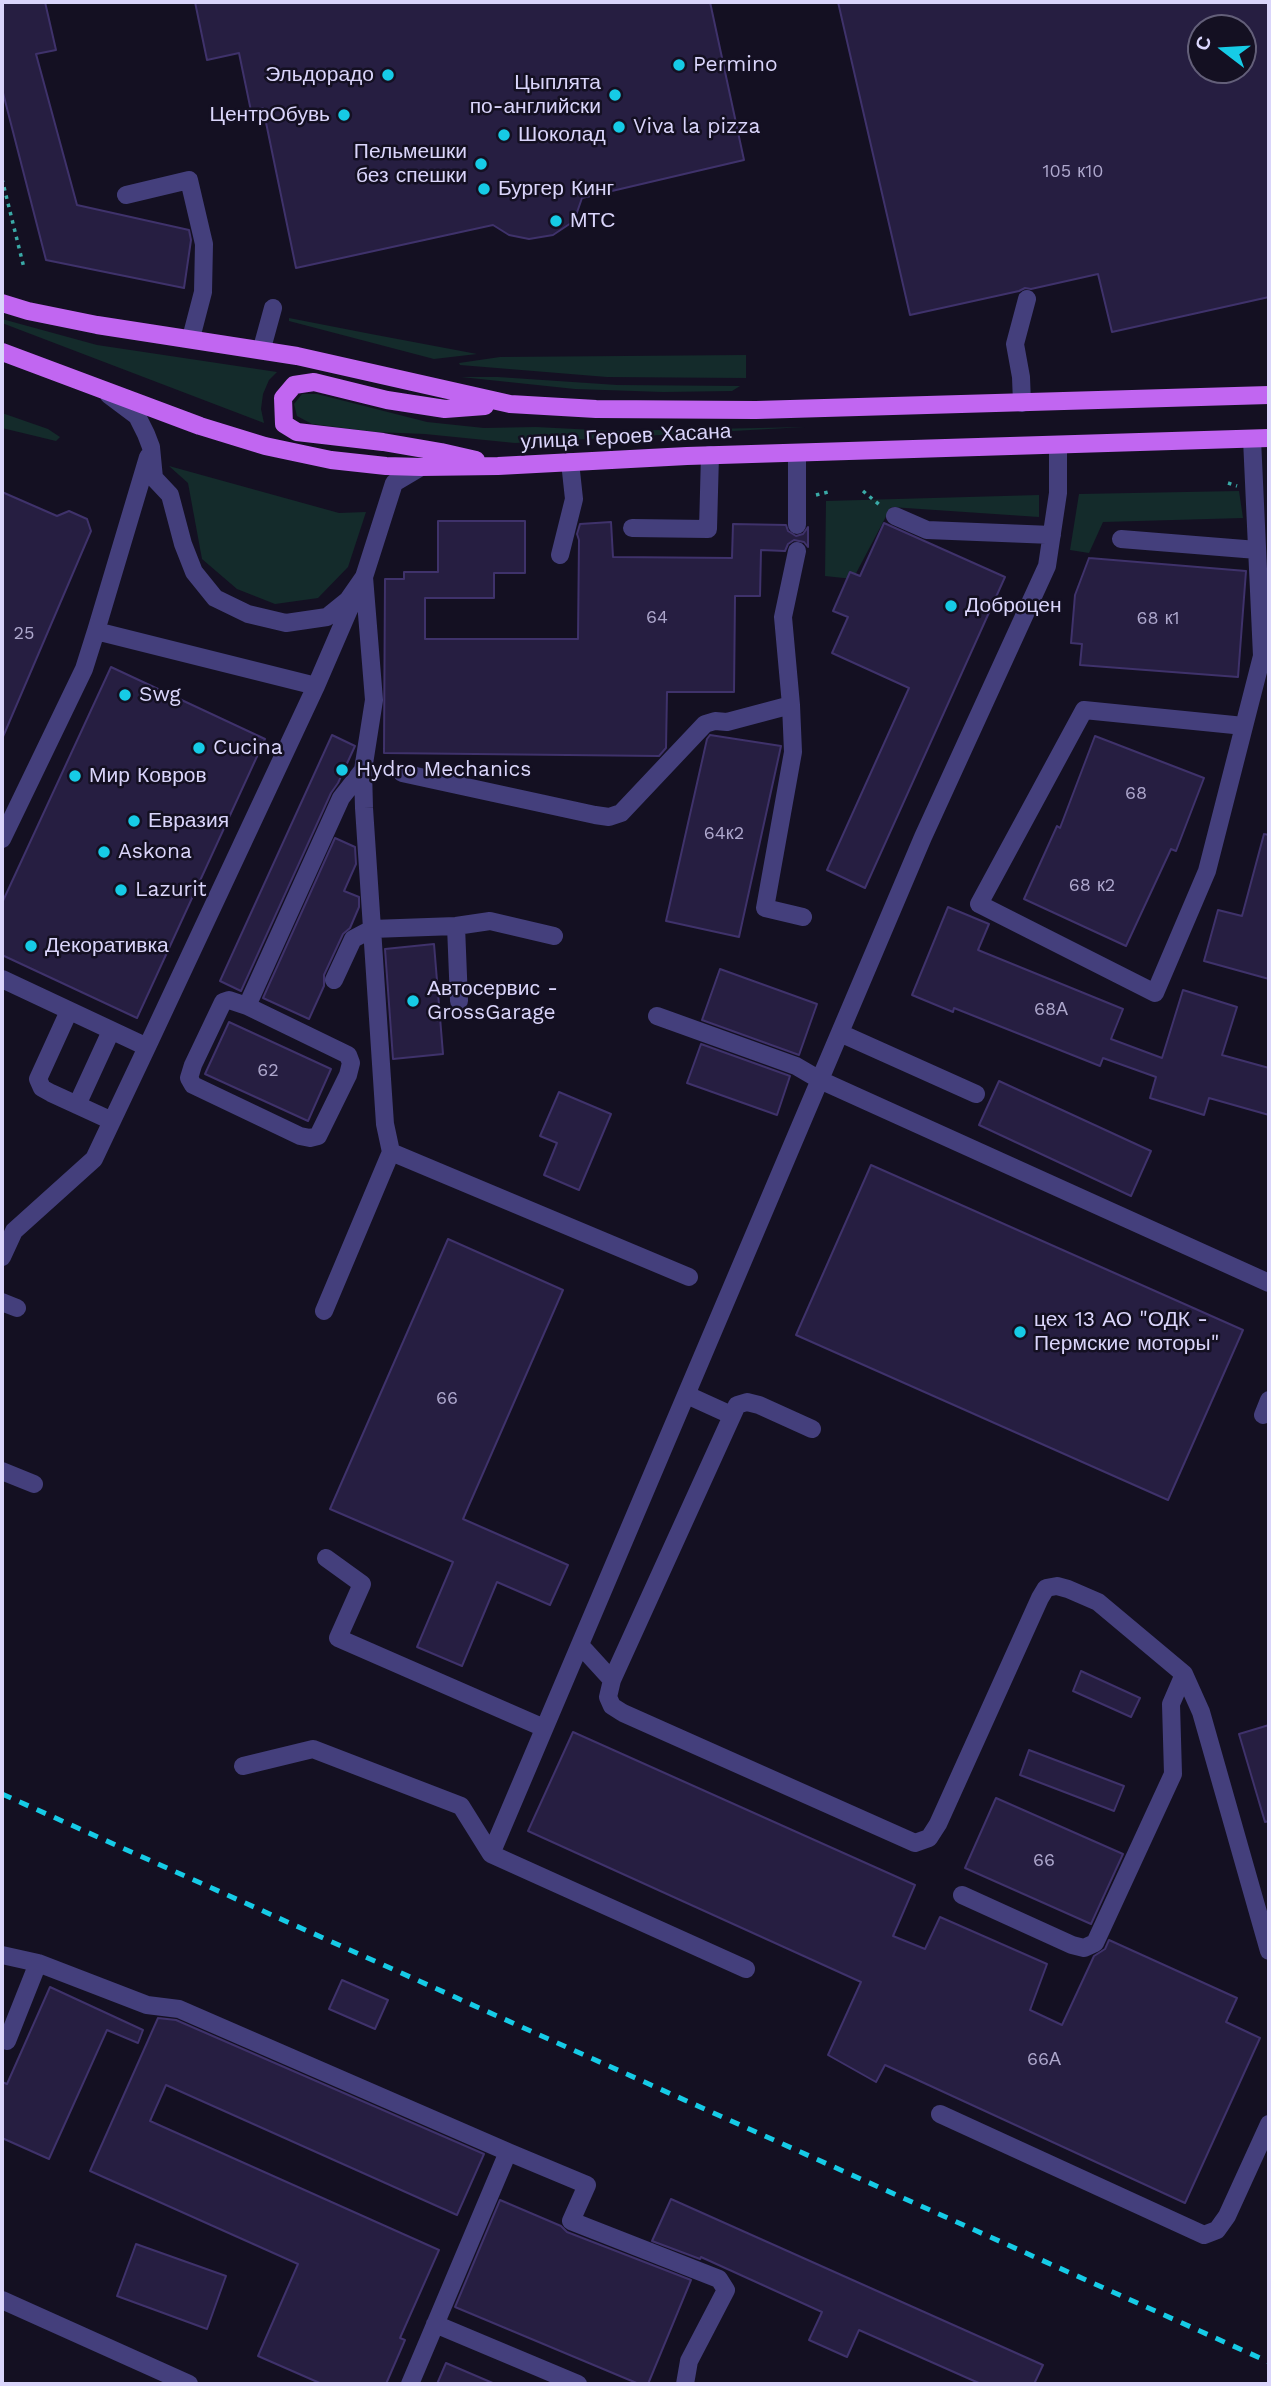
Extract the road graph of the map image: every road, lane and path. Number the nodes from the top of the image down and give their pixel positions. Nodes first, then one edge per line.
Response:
1 (2, 178) edge
2 (126, 195) dead end
3 (24, 268) dead end
4 (1027, 299) dead end
5 (2, 303) edge
6 (273, 308) dead end
7 (191, 338) junction
8 (261, 348) junction
9 (2, 352) edge
10 (105, 392) junction
11 (1269, 396) edge
12 (1022, 403) junction
13 (510, 404) junction
14 (1261, 439) edge
15 (1058, 446) junction
16 (151, 447) junction
17 (797, 453) junction
18 (710, 455) junction
19 (570, 463) junction
20 (498, 466) junction
21 (421, 467) junction
22 (895, 516) dead end
23 (797, 525) dead end
24 (632, 528) dead end
25 (1052, 535) junction
26 (1121, 540) dead end
27 (1257, 550) junction
28 (797, 551) dead end
29 (561, 555) dead end
30 (363, 577) junction
31 (96, 631) junction
32 (316, 686) junction
33 (791, 705) junction
34 (1244, 726) junction
35 (363, 770) junction
36 (402, 773) dead end
37 (2, 839) edge
38 (803, 917) dead end
39 (456, 926) junction
40 (372, 929) junction
41 (554, 936) dead end
42 (2, 979) edge
43 (334, 980) dead end
44 (459, 1001) dead end
45 (247, 1006) junction
46 (69, 1011) junction
47 (657, 1016) dead end
48 (111, 1031) junction
49 (840, 1033) junction
50 (147, 1047) junction
51 (820, 1080) junction
52 (976, 1094) dead end
53 (77, 1105) junction
54 (112, 1121) junction
55 (391, 1152) junction
56 (2, 1257) edge
57 (689, 1277) dead end
58 (1269, 1283) edge
59 (324, 1311) dead end
60 (687, 1395) junction
61 (731, 1415) junction
62 (812, 1429) dead end
63 (2, 1471) edge
64 (34, 1484) dead end
65 (326, 1558) dead end
66 (580, 1646) junction
67 (1184, 1674) junction
68 (612, 1680) junction
69 (544, 1728) junction
70 (243, 1766) dead end
71 (491, 1854) junction
72 (962, 1895) dead end
73 (1269, 1951) edge
74 (2, 1955) edge
75 (38, 1963) junction
76 (746, 1969) dead end
77 (2, 2039) edge
78 (940, 2114) dead end
79 (1269, 2124) edge
80 (508, 2151) junction
81 (2, 2300) edge
82 (435, 2324) junction
83 (189, 2384) edge
84 (410, 2384) edge
85 (579, 2384) edge
86 (685, 2384) edge

1 - 3 path
2 - 7 lane
4 - 12 lane
5 - 7 main road, улица Героев Хасана
6 - 8 lane
7 - 8 main road, улица Героев Хасана
8 - 13 main road, улица Героев Хасана
9 - 10 main road, улица Героев Хасана
10 - 16 lane
10 - 21 main road, улица Героев Хасана
11 - 12 main road, улица Героев Хасана
12 - 13 main road, улица Героев Хасана
13 - 20 main road
14 - 15 main road, улица Героев Хасана
14 - 27 lane
15 - 17 main road, улица Героев Хасана
15 - 25 lane
16 - 30 lane
16 - 31 lane
17 - 18 main road, улица Героев Хасана
17 - 23 lane
18 - 19 main road, улица Героев Хасана
18 - 24 lane
19 - 20 main road, улица Героев Хасана
19 - 29 lane
20 - 21 main road, улица Героев Хасана
21 - 30 lane
22 - 25 lane
25 - 49 lane
26 - 27 lane
27 - 34 lane
28 - 33 lane
30 - 32 lane
30 - 35 lane
31 - 32 lane
31 - 37 lane
32 - 50 lane
33 - 36 lane
33 - 38 lane
34 - 34 lane
35 - 40 lane
35 - 45 lane
39 - 40 lane
39 - 41 lane
39 - 44 lane
40 - 43 lane
40 - 55 lane
42 - 46 lane
45 - 45 lane
46 - 48 lane
46 - 53 lane
47 - 51 lane
48 - 50 lane
48 - 53 lane
49 - 51 lane
49 - 52 lane
50 - 54 lane
51 - 58 lane
51 - 60 lane
53 - 54 lane
54 - 56 lane
55 - 57 lane
55 - 59 lane
60 - 61 lane
60 - 66 lane
61 - 62 lane
61 - 68 lane
63 - 64 lane
65 - 69 lane
66 - 68 lane
66 - 69 lane
67 - 68 lane
67 - 72 lane
67 - 73 lane
69 - 71 lane
70 - 71 lane
71 - 76 lane
74 - 75 lane
75 - 77 lane
75 - 80 lane
78 - 79 lane
80 - 82 lane
80 - 86 lane
81 - 83 lane
82 - 84 lane
82 - 85 lane

